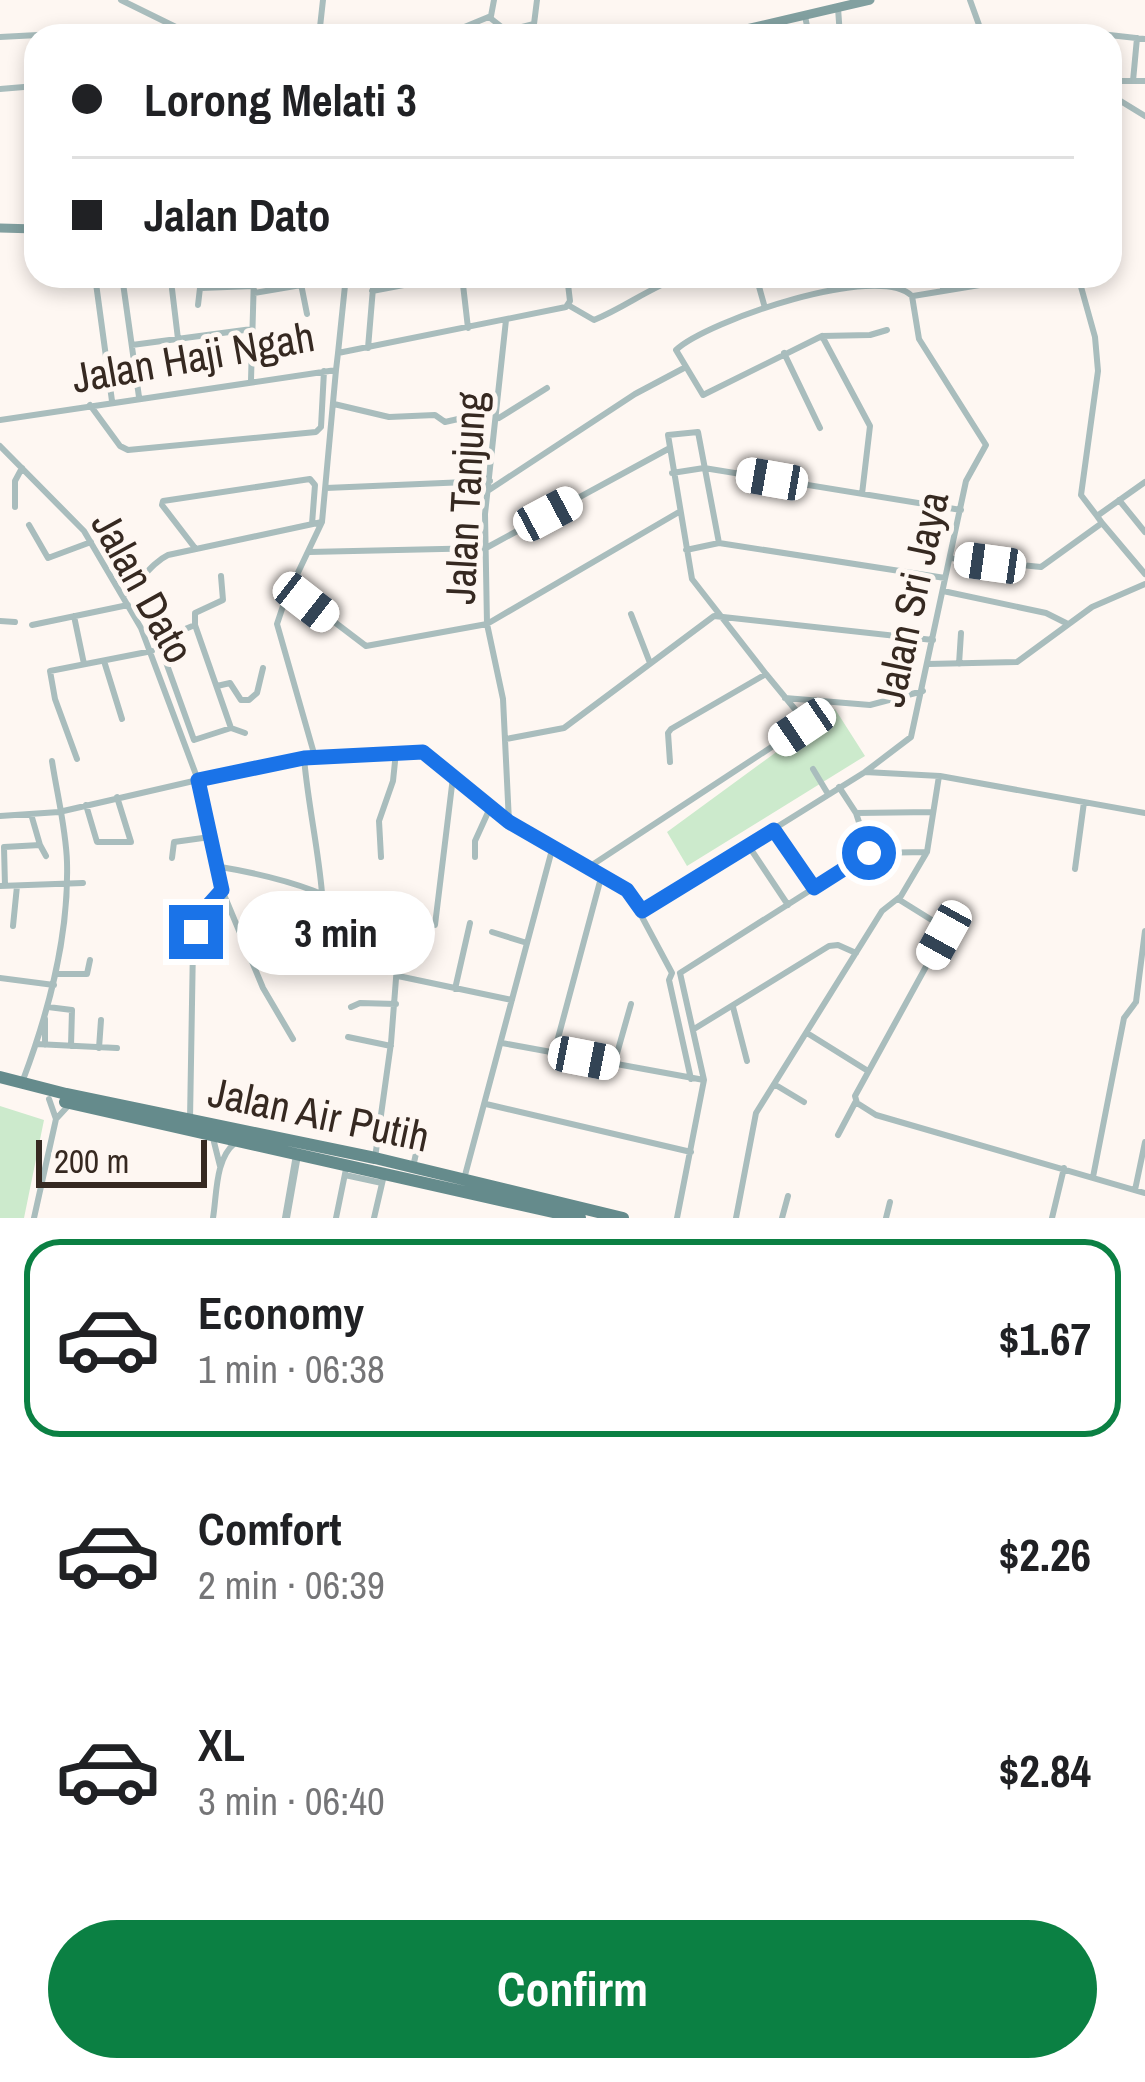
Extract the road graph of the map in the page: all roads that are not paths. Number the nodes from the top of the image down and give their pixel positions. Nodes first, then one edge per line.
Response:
1 (121, 0) edge
2 (494, 0) edge
3 (870, 0) edge
4 (840, 5) edge
5 (805, 16) junction
6 (489, 17) junction
7 (166, 24) edge
8 (472, 24) edge
9 (496, 24) edge
10 (769, 24) edge
11 (807, 24) edge
12 (1141, 39) edge
13 (1122, 81) edge
14 (1132, 81) junction
15 (1145, 81) edge
16 (96, 288) edge
17 (124, 288) edge
18 (212, 288) edge
19 (254, 288) edge
20 (302, 288) edge
21 (346, 288) edge
22 (373, 288) edge
23 (383, 288) edge
24 (463, 288) edge
25 (569, 288) edge
26 (649, 288) edge
27 (759, 288) edge
28 (842, 288) edge
29 (904, 288) edge
30 (944, 288) edge
31 (962, 288) edge
32 (1081, 288) edge
33 (172, 289) dead end
34 (373, 291) junction
35 (944, 291) junction
36 (912, 296) junction
37 (198, 305) dead end
38 (765, 308) junction
39 (574, 310) junction
40 (307, 314) dead end
41 (506, 320) junction
42 (468, 328) junction
43 (252, 329) junction
44 (886, 330) dead end
45 (822, 336) junction
46 (178, 339) junction
47 (132, 345) junction
48 (368, 348) junction
49 (338, 353) junction
50 (784, 353) junction
51 (684, 368) junction
52 (336, 370) junction
53 (324, 371) junction
54 (251, 380) junction
55 (547, 388) dead end
56 (139, 397) junction
57 (112, 401) junction
58 (334, 404) junction
59 (90, 405) junction
60 (467, 417) dead end
61 (498, 419) junction
62 (0, 420) edge
63 (820, 428) dead end
64 (0, 446) edge
65 (668, 449) junction
66 (22, 468) junction
67 (704, 468) junction
68 (672, 472) junction
69 (490, 481) junction
70 (1145, 482) edge
71 (326, 488) junction
72 (488, 491) junction
73 (862, 494) junction
74 (1119, 500) junction
75 (15, 507) dead end
76 (961, 510) junction
77 (679, 512) junction
78 (1100, 519) junction
79 (322, 522) junction
80 (312, 524) junction
81 (29, 526) dead end
82 (1145, 532) edge
83 (91, 542) junction
84 (719, 543) junction
85 (195, 548) junction
86 (486, 548) junction
87 (686, 550) junction
88 (309, 552) junction
89 (950, 558) junction
90 (1145, 574) edge
91 (221, 576) dead end
92 (945, 578) junction
93 (1145, 584) edge
94 (291, 589) junction
95 (943, 591) junction
96 (124, 596) junction
97 (128, 605) junction
98 (632, 614) dead end
99 (720, 615) junction
100 (74, 616) junction
101 (0, 621) edge
102 (15, 622) dead end
103 (487, 624) junction
104 (1068, 624) junction
105 (32, 625) dead end
106 (195, 625) junction
107 (961, 633) dead end
108 (158, 640) junction
109 (933, 640) junction
110 (148, 642) junction
111 (152, 651) junction
112 (104, 662) junction
113 (650, 663) junction
114 (84, 664) junction
115 (928, 664) junction
116 (959, 664) junction
117 (263, 668) dead end
118 (766, 674) junction
119 (217, 686) junction
120 (923, 691) junction
121 (785, 698) junction
122 (122, 718) dead end
123 (231, 728) junction
124 (245, 733) dead end
125 (506, 740) junction
126 (190, 742) junction
127 (396, 752) junction
128 (315, 757) junction
129 (304, 758) junction
130 (77, 759) dead end
131 (52, 761) dead end
132 (670, 762) dead end
133 (812, 769) dead end
134 (865, 772) junction
135 (940, 776) junction
136 (453, 777) junction
137 (198, 780) junction
138 (839, 787) junction
139 (828, 794) junction
140 (117, 797) junction
141 (1084, 802) junction
142 (86, 806) junction
143 (490, 808) junction
144 (59, 812) junction
145 (933, 812) junction
146 (856, 813) junction
147 (1145, 813) edge
148 (32, 814) junction
149 (0, 816) edge
150 (509, 822) junction
151 (774, 830) junction
152 (210, 837) junction
153 (40, 845) junction
154 (748, 845) junction
155 (554, 846) junction
156 (927, 852) junction
157 (869, 853) junction
158 (46, 856) dead end
159 (381, 857) dead end
160 (475, 857) dead end
161 (172, 858) dead end
162 (215, 866) junction
163 (589, 867) junction
164 (1075, 868) dead end
165 (602, 874) junction
166 (83, 883) dead end
167 (66, 884) junction
168 (2, 886) edge
169 (17, 886) junction
170 (814, 888) junction
171 (222, 890) junction
172 (322, 893) junction
173 (898, 899) junction
174 (788, 904) junction
175 (642, 911) junction
176 (470, 922) dead end
177 (435, 925) dead end
178 (14, 926) dead end
179 (1145, 931) edge
180 (492, 932) dead end
181 (527, 943) junction
182 (856, 953) junction
183 (90, 960) dead end
184 (676, 973) junction
185 (56, 974) junction
186 (398, 976) junction
187 (0, 978) edge
188 (54, 985) junction
189 (455, 988) junction
190 (512, 1000) junction
191 (1141, 1003) edge
192 (395, 1004) junction
193 (631, 1004) dead end
194 (733, 1006) junction
195 (48, 1007) junction
196 (351, 1007) dead end
197 (101, 1020) dead end
198 (694, 1030) junction
199 (807, 1033) junction
200 (348, 1037) dead end
201 (293, 1039) dead end
202 (502, 1043) junction
203 (41, 1045) junction
204 (71, 1046) junction
205 (391, 1046) junction
206 (99, 1048) junction
207 (118, 1048) dead end
208 (554, 1053) junction
209 (747, 1061) dead end
210 (614, 1064) junction
211 (868, 1072) junction
212 (0, 1076) edge
213 (691, 1079) junction
214 (704, 1080) junction
215 (22, 1084) junction
216 (774, 1084) junction
217 (0, 1086) edge
218 (49, 1099) junction
219 (856, 1101) junction
220 (804, 1102) dead end
221 (70, 1104) junction
222 (486, 1104) junction
223 (56, 1120) junction
224 (190, 1120) junction
225 (202, 1132) junction
226 (838, 1135) dead end
227 (244, 1141) junction
228 (1145, 1142) edge
229 (302, 1148) junction
230 (417, 1149) dead end
231 (691, 1152) junction
232 (375, 1158) junction
233 (413, 1167) junction
234 (1064, 1168) junction
235 (220, 1169) junction
236 (346, 1170) junction
237 (1093, 1177) junction
238 (383, 1178) junction
239 (464, 1179) junction
240 (502, 1187) junction
241 (1135, 1190) junction
242 (1145, 1192) edge
243 (788, 1196) dead end
244 (890, 1202) dead end
245 (570, 1216) edge
246 (34, 1218) edge
247 (213, 1218) edge
248 (286, 1218) edge
249 (336, 1218) edge
250 (374, 1218) edge
251 (623, 1218) edge
252 (677, 1218) edge
253 (736, 1218) edge
254 (782, 1218) edge
255 (886, 1218) edge
256 (1052, 1218) edge

1 - 7 street
2 - 6 street
3 - 4 main road
4 - 5 main road
5 - 10 main road
5 - 11 street
6 - 8 street
6 - 9 street
12 - 14 street
13 - 14 street
14 - 15 street
16 - 57 street
17 - 47 street
18 - 37 street
19 - 43 street
20 - 40 street
21 - 49 street
22 - 34 street
23 - 34 street
24 - 42 street
25 - 39 street
26 - 39 street, Jalan Haji Ngah
27 - 38 street
28 - 38 street
29 - 36 street
30 - 35 street
31 - 35 street
32 - 78 street
33 - 46 street
34 - 48 street
35 - 36 street
36 - 76 street, Jalan Sri Jaya
38 - 51 street
39 - 41 street, Jalan Haji Ngah
41 - 42 street, Jalan Haji Ngah
41 - 61 street, Jalan Tanjung
42 - 48 street, Jalan Haji Ngah
43 - 46 street
43 - 54 street
44 - 45 street
45 - 50 street
45 - 73 street
46 - 47 street
47 - 56 street
48 - 49 street, Jalan Haji Ngah
49 - 52 street, Jalan Haji Ngah
50 - 51 street
50 - 63 street
51 - 72 street
52 - 53 street, Jalan Haji Ngah
52 - 58 street
53 - 54 street, Jalan Haji Ngah
53 - 59 street
54 - 56 street, Jalan Haji Ngah
55 - 61 street
56 - 57 street, Jalan Haji Ngah
57 - 59 street, Jalan Haji Ngah
58 - 60 street
58 - 71 street
59 - 62 street, Jalan Haji Ngah
61 - 69 street, Jalan Tanjung
64 - 66 street, Jalan Dato
65 - 67 street
65 - 68 street
65 - 86 street
66 - 75 street
66 - 83 street, Jalan Dato
67 - 68 street
67 - 73 street
67 - 84 street
68 - 77 street
69 - 71 street
69 - 72 street, Jalan Tanjung
70 - 74 street
71 - 79 street
72 - 86 street, Jalan Tanjung
73 - 76 street
74 - 78 street
74 - 82 street
76 - 89 street, Jalan Sri Jaya
77 - 87 street
77 - 103 street
78 - 89 street
78 - 90 street
79 - 80 street
79 - 88 street
80 - 85 street
80 - 85 street
81 - 83 street
83 - 96 street, Jalan Dato
84 - 87 street
84 - 92 street
85 - 96 street
86 - 88 street
86 - 103 street, Jalan Tanjung
87 - 99 street
88 - 94 street
89 - 92 street, Jalan Sri Jaya
91 - 106 street
92 - 95 street, Jalan Sri Jaya
93 - 104 street
94 - 103 street
94 - 128 street
95 - 104 street
95 - 109 street, Jalan Sri Jaya
96 - 97 street, Jalan Dato
97 - 100 street
97 - 110 street, Jalan Dato
98 - 113 street
99 - 109 street
99 - 113 street
99 - 118 street
100 - 105 street
100 - 114 street
101 - 102 street
103 - 125 street, Jalan Tanjung
104 - 116 street
106 - 108 street
106 - 119 street
107 - 116 street
108 - 110 street
108 - 126 street
109 - 115 street, Jalan Sri Jaya
110 - 111 street, Jalan Dato
111 - 112 street
111 - 126 street, Jalan Dato
112 - 114 street
112 - 122 street
113 - 125 street
114 - 130 street
115 - 116 street
115 - 120 street, Jalan Sri Jaya
117 - 119 street
118 - 121 street
118 - 132 street
119 - 123 street
120 - 121 street
120 - 134 street, Jalan Sri Jaya
121 - 163 street
123 - 124 street
123 - 126 street
125 - 150 street, Jalan Tanjung
126 - 137 street, Jalan Dato
127 - 128 street
127 - 136 street
127 - 159 street
128 - 129 street
129 - 137 street
129 - 172 street
131 - 144 street
133 - 139 street
134 - 135 street
134 - 138 street, Jalan Sri Jaya
135 - 141 street
135 - 145 street
136 - 143 street
136 - 177 street
137 - 140 street
137 - 152 street, Jalan Dato
138 - 139 street, Jalan Sri Jaya
138 - 146 street
139 - 151 street, Jalan Sri Jaya
140 - 142 street
140 - 142 street
141 - 147 street
141 - 164 street
142 - 144 street
143 - 150 street
143 - 160 street
144 - 148 street
144 - 167 street
145 - 146 street
145 - 156 street
146 - 157 street
148 - 149 street
148 - 153 street
150 - 155 street
151 - 154 street, Jalan Sri Jaya
151 - 170 street
152 - 161 street
152 - 162 street, Jalan Dato
153 - 158 street
153 - 168 street
154 - 174 street
154 - 175 street, Jalan Sri Jaya
155 - 163 street
155 - 181 street
156 - 157 street
156 - 173 street
157 - 170 street
162 - 171 street, Jalan Dato
162 - 172 street
163 - 165 street
165 - 175 street
165 - 208 street
166 - 167 street
167 - 169 street
167 - 185 street
168 - 169 street
169 - 178 street
170 - 174 street
171 - 201 street, Jalan Dato
171 - 224 street
172 - 186 street
173 - 182 street
173 - 211 street
174 - 184 street
175 - 184 street
176 - 189 street
179 - 191 street
180 - 181 street
181 - 190 street
182 - 194 street
182 - 199 street
183 - 185 street
184 - 198 street
184 - 213 street
185 - 188 street
186 - 189 street
186 - 192 street
187 - 188 street
188 - 195 street
189 - 190 street
190 - 202 street
191 - 237 street
192 - 196 street
192 - 205 street
193 - 210 street
194 - 198 street
194 - 209 street
195 - 203 street
195 - 204 street
197 - 206 street
198 - 214 street
199 - 211 street
199 - 216 street
200 - 205 street
202 - 208 street
202 - 222 street
203 - 204 street
203 - 215 street
204 - 206 street
205 - 232 street
206 - 207 street
208 - 210 street
210 - 213 street
211 - 219 street
212 - 215 main road, Jalan Air Putih
213 - 214 street
214 - 231 street
215 - 224 main road, Jalan Air Putih
216 - 220 street
216 - 253 street
217 - 218 main road, Jalan Air Putih
218 - 221 main road, Jalan Air Putih
218 - 223 street
219 - 226 street
219 - 234 street
221 - 223 street
221 - 225 main road, Jalan Air Putih
222 - 231 street
222 - 239 street
223 - 246 street
224 - 229 main road, Jalan Air Putih
225 - 227 main road, Jalan Air Putih
225 - 235 street
227 - 229 main road, Jalan Air Putih
227 - 235 street
228 - 241 street
229 - 232 main road, Jalan Air Putih
229 - 236 main road, Jalan Air Putih
229 - 248 street
230 - 233 street
231 - 252 street
232 - 233 main road, Jalan Air Putih
233 - 239 main road, Jalan Air Putih
234 - 237 street
234 - 256 street
235 - 247 street
236 - 238 main road, Jalan Air Putih
236 - 249 street
237 - 241 street
238 - 245 main road, Jalan Air Putih
238 - 250 street
239 - 240 main road, Jalan Air Putih
240 - 245 main road
240 - 251 main road, Jalan Air Putih
241 - 242 street
243 - 254 street
244 - 255 street

